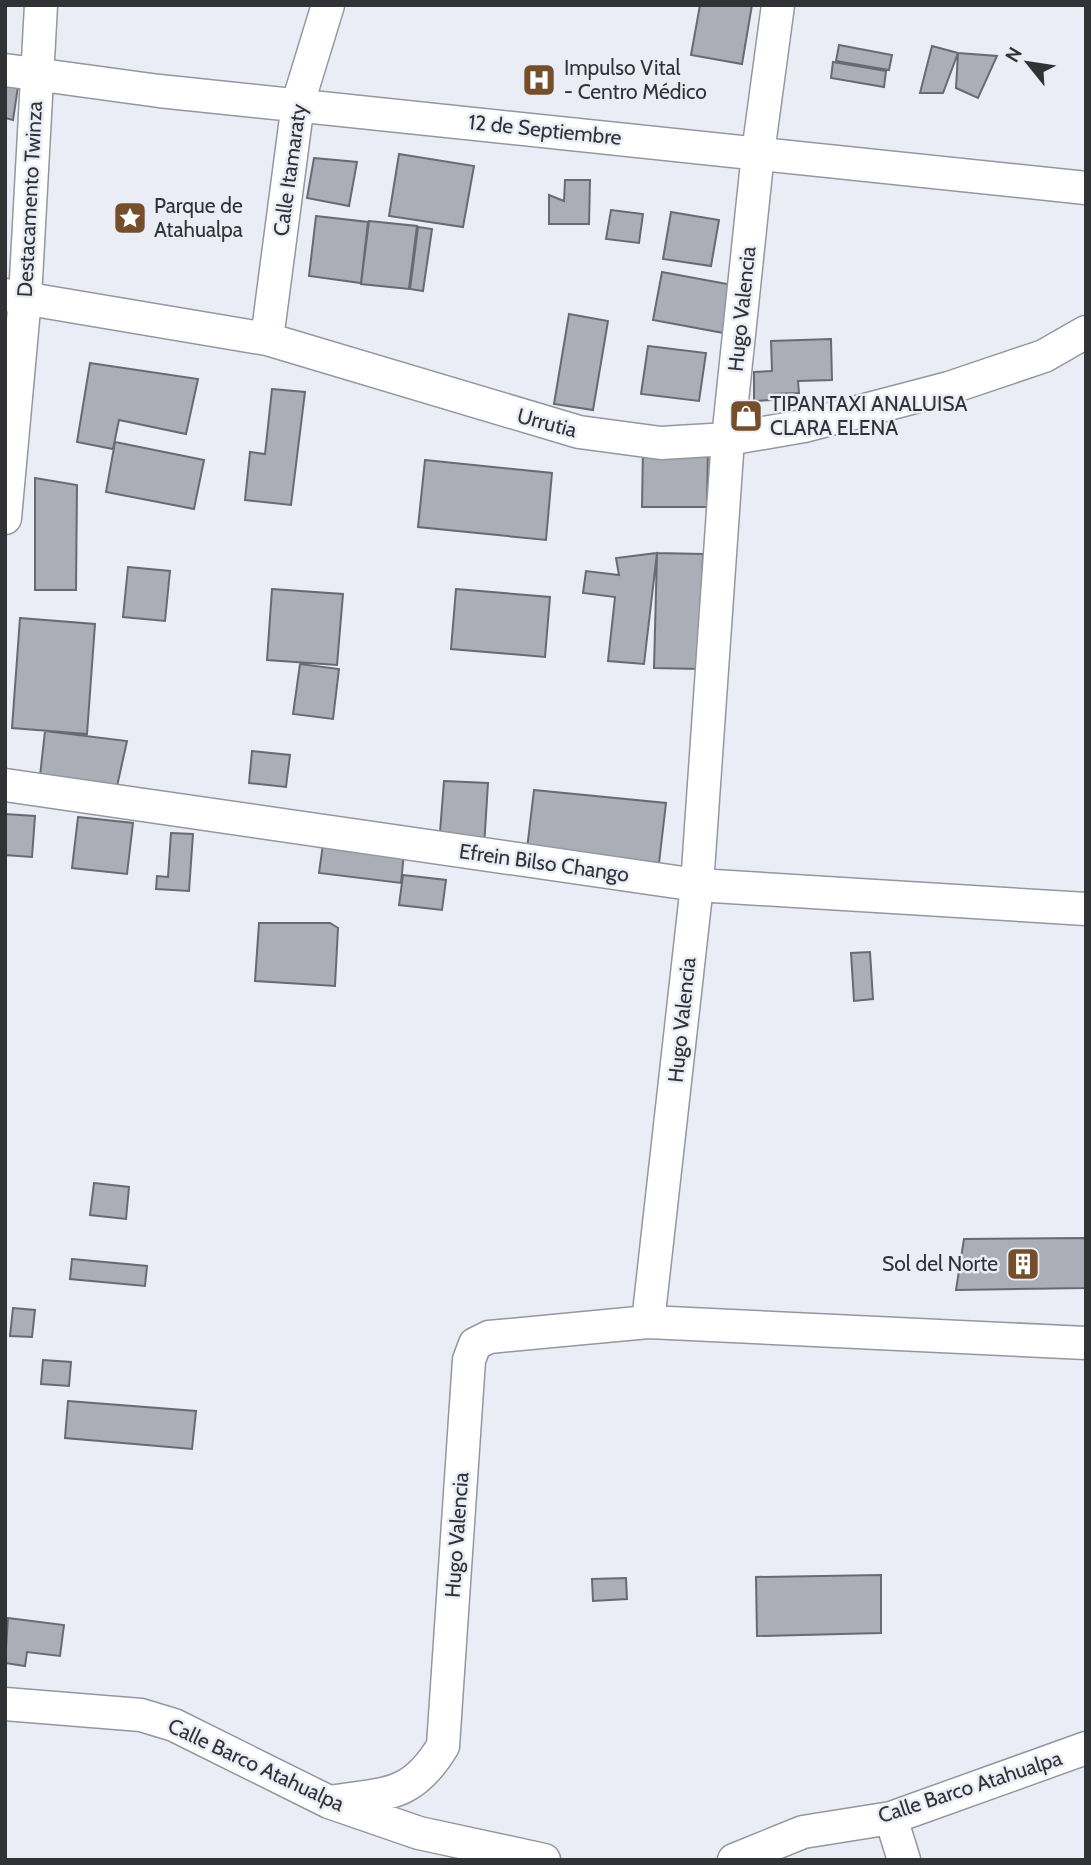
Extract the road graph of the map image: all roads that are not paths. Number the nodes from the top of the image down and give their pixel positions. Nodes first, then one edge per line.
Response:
1 (41, 5) edge
2 (328, 5) edge
3 (778, 5) edge
4 (5, 71) edge
5 (37, 76) junction
6 (298, 103) junction
7 (758, 153) junction
8 (1086, 188) edge
9 (15, 296) edge
10 (1086, 332) edge
11 (267, 339) junction
12 (728, 439) junction
13 (5, 518) edge
14 (5, 785) edge
15 (697, 885) junction
16 (1086, 909) edge
17 (648, 1322) junction
18 (1086, 1343) edge
19 (5, 1704) edge
20 (1086, 1748) edge
21 (329, 1802) junction
22 (891, 1818) junction
23 (544, 1860) edge
24 (734, 1860) edge
25 (904, 1860) edge

1 - 5 street, Destacamento Twinza
2 - 6 street, Calle Itamaraty
3 - 7 street, Hugo Valencia
4 - 5 street, 12 de Septiembre
5 - 6 street, 12 de Septiembre
5 - 9 street, Destacamento Twinza
6 - 7 street, 12 de Septiembre
6 - 11 street, Calle Itamaraty
7 - 8 street, 12 de Septiembre
7 - 12 street, Hugo Valencia
9 - 11 street, Urrutia
9 - 13 street, Destacamento Twinza
10 - 12 street, Urrutia
11 - 12 street, Urrutia
12 - 15 street, Hugo Valencia
14 - 15 street, Efrein Bilso Chango
15 - 16 street, Efrein Bilso Chango
15 - 17 street, Hugo Valencia
17 - 18 street
17 - 21 street, Hugo Valencia
19 - 21 street, Calle Barco Atahualpa
20 - 22 street, Calle Barco Atahualpa
21 - 23 street, Calle Barco Atahualpa
22 - 24 street, Calle Barco Atahualpa
22 - 25 street

